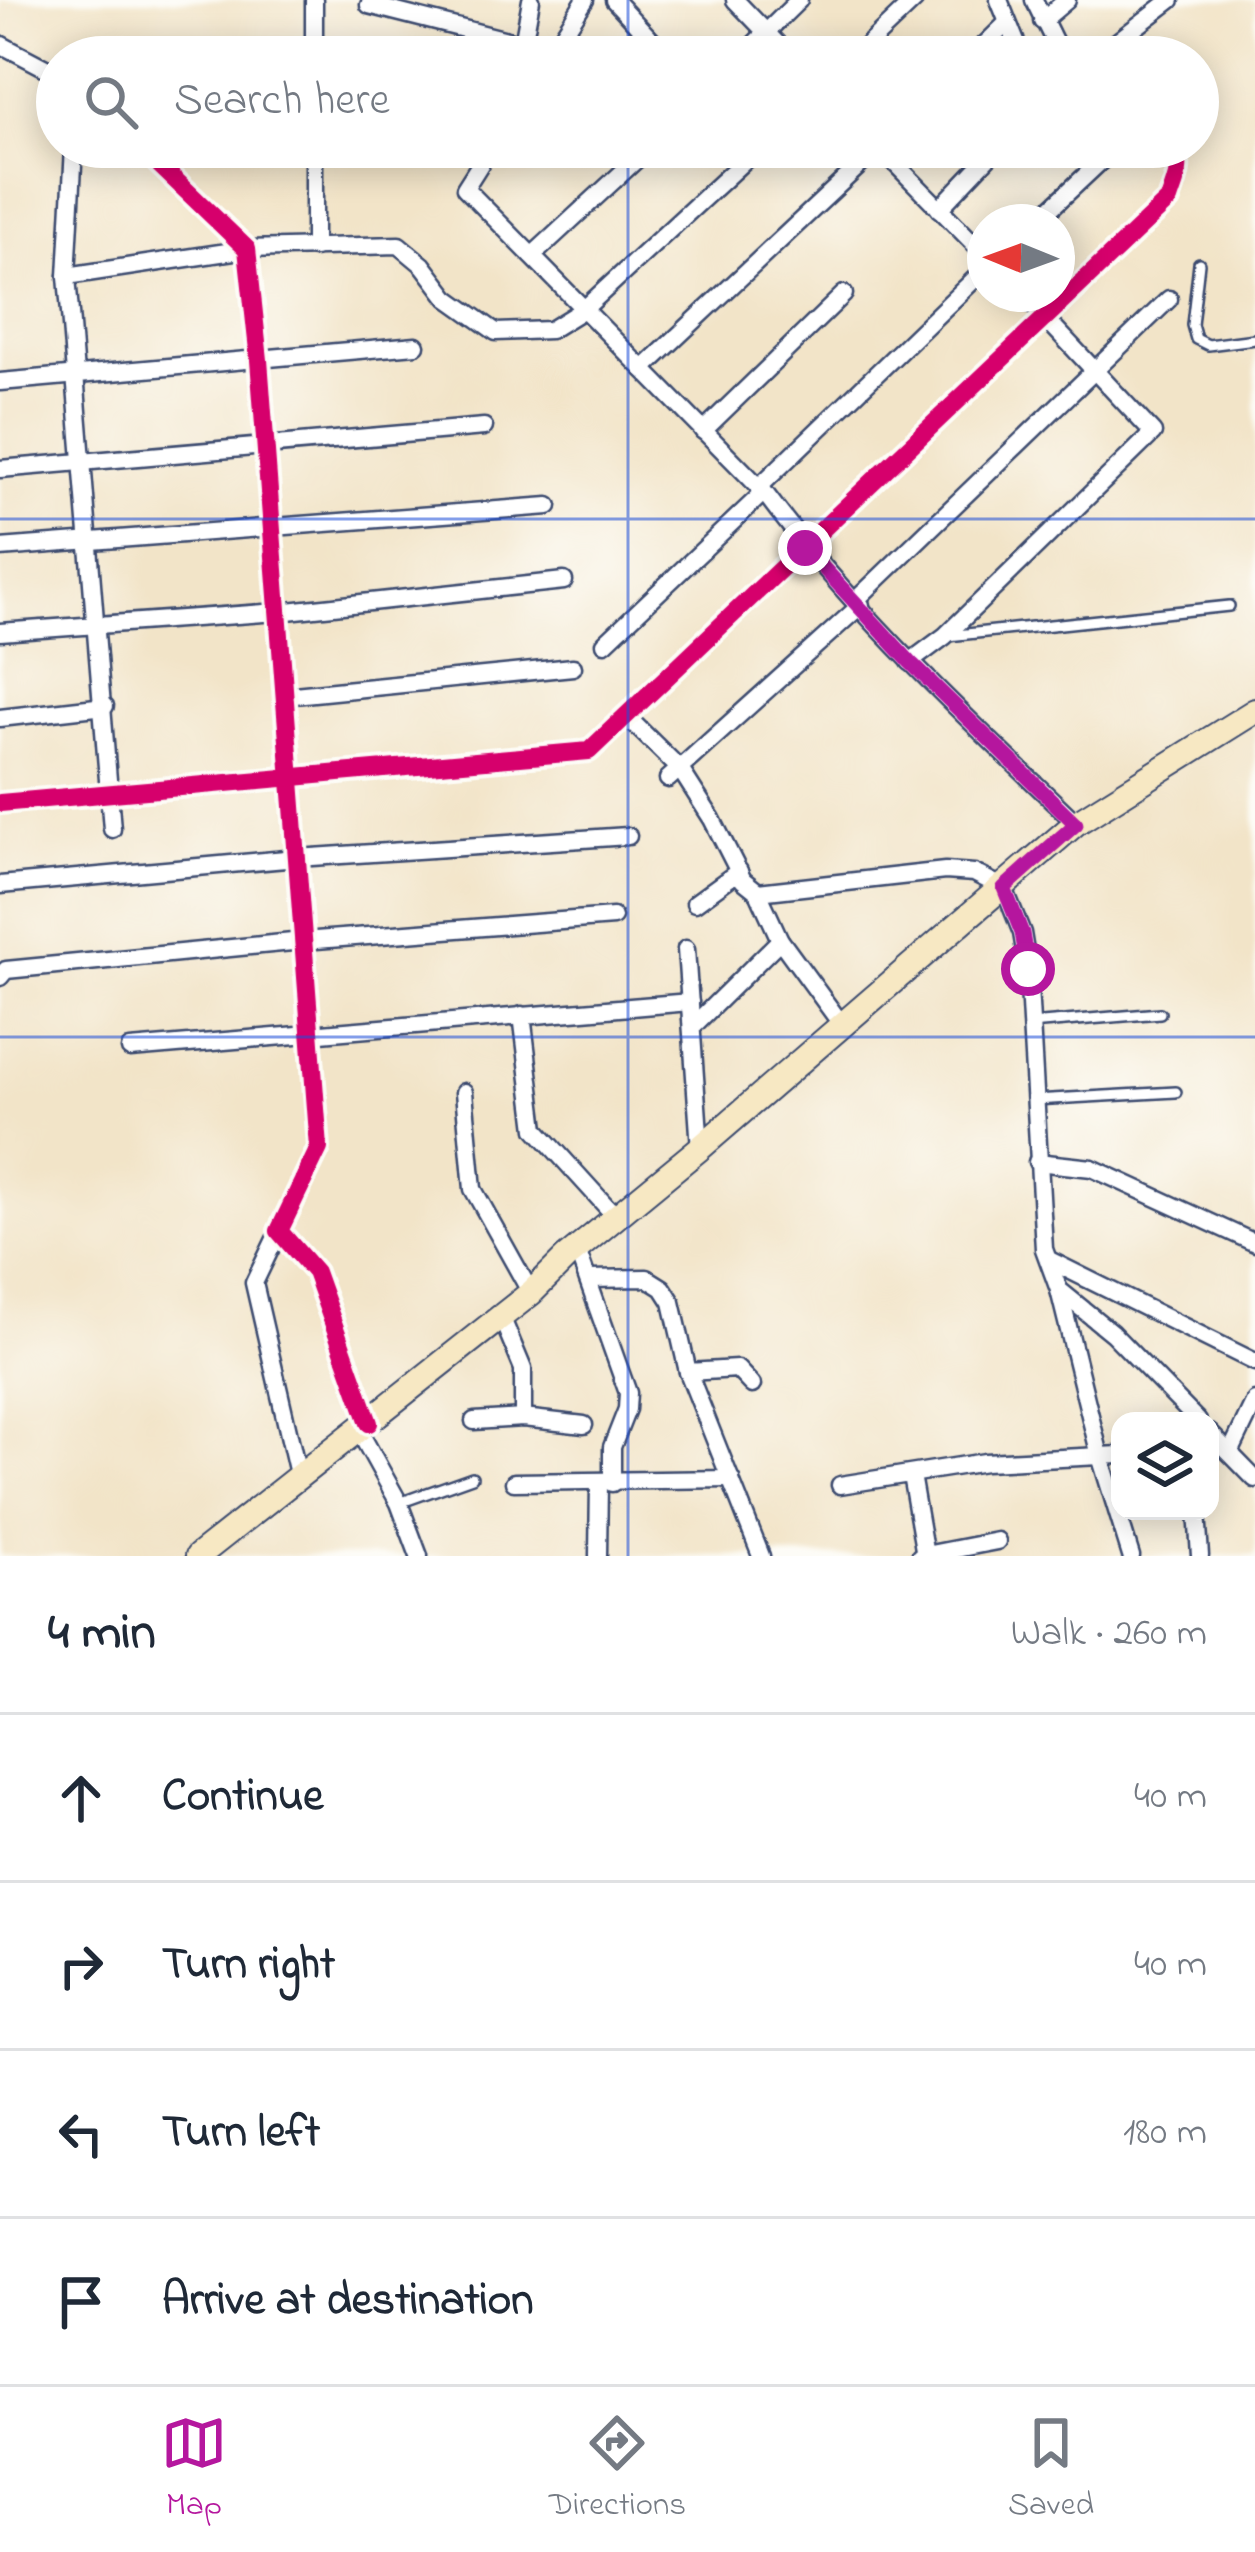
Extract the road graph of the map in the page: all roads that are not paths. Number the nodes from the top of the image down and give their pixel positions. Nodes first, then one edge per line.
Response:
1 (314, 0) edge
2 (531, 0) edge
3 (585, 0) edge
4 (614, 0) edge
5 (735, 0) edge
6 (799, 0) edge
7 (915, 0) edge
8 (999, 0) edge
9 (1034, 0) edge
10 (1067, 0) edge
11 (1171, 0) edge
12 (369, 5) dead end
13 (1042, 21) junction
14 (1007, 23) junction
15 (766, 32) junction
16 (314, 36) edge
17 (491, 36) edge
18 (524, 36) edge
19 (563, 36) edge
20 (647, 36) edge
21 (762, 36) edge
22 (770, 36) edge
23 (877, 36) edge
24 (994, 36) edge
25 (1013, 36) edge
26 (1050, 36) edge
27 (1124, 36) edge
28 (0, 44) edge
29 (36, 63) edge
30 (73, 168) edge
31 (163, 168) edge
32 (314, 168) edge
33 (478, 168) edge
34 (623, 168) edge
35 (736, 168) edge
36 (857, 168) edge
37 (900, 168) edge
38 (978, 168) edge
39 (1094, 168) edge
40 (1179, 168) edge
41 (1055, 204) edge
42 (939, 208) junction
43 (967, 237) edge
44 (314, 248) junction
45 (247, 249) junction
46 (532, 256) junction
47 (1199, 263) dead end
48 (67, 276) junction
49 (967, 287) edge
50 (844, 294) dead end
51 (1169, 299) dead end
52 (584, 309) junction
53 (1041, 312) edge
54 (1046, 317) junction
55 (1255, 339) edge
56 (416, 345) dead end
57 (259, 360) junction
58 (643, 369) junction
59 (1096, 369) junction
60 (76, 376) junction
61 (0, 382) edge
62 (484, 427) dead end
63 (704, 431) junction
64 (266, 446) junction
65 (83, 464) junction
66 (0, 469) edge
67 (762, 490) junction
68 (549, 506) dead end
69 (272, 529) junction
70 (90, 543) junction
71 (0, 548) edge
72 (805, 548) junction
73 (564, 581) dead end
74 (858, 603) junction
75 (1229, 606) dead end
76 (278, 611) junction
77 (98, 626) junction
78 (0, 632) edge
79 (945, 637) junction
80 (605, 643) dead end
81 (910, 662) junction
82 (573, 668) dead end
83 (284, 696) junction
84 (104, 706) junction
85 (1255, 711) edge
86 (626, 716) junction
87 (0, 718) edge
88 (674, 774) junction
89 (291, 777) junction
90 (110, 792) junction
91 (0, 803) edge
92 (1076, 824) junction
93 (112, 829) dead end
94 (628, 836) dead end
95 (297, 858) junction
96 (739, 872) junction
97 (0, 885) edge
98 (1004, 888) junction
99 (758, 892) junction
100 (694, 903) dead end
101 (613, 917) dead end
102 (780, 940) junction
103 (303, 941) junction
104 (686, 949) dead end
105 (0, 976) edge
106 (690, 1002) junction
107 (1160, 1013) dead end
108 (522, 1015) junction
109 (1030, 1024) junction
110 (842, 1025) junction
111 (692, 1027) junction
112 (310, 1031) junction
113 (130, 1049) dead end
114 (1176, 1092) dead end
115 (464, 1093) dead end
116 (1034, 1100) junction
117 (700, 1148) junction
118 (1037, 1162) junction
119 (617, 1217) junction
120 (279, 1231) junction
121 (1255, 1243) edge
122 (577, 1250) junction
123 (1048, 1260) junction
124 (589, 1279) junction
125 (1059, 1290) junction
126 (531, 1293) junction
127 (501, 1316) junction
128 (1255, 1362) edge
129 (688, 1372) junction
130 (752, 1385) dead end
131 (1255, 1401) edge
132 (1186, 1412) edge
133 (523, 1418) junction
134 (474, 1421) dead end
135 (584, 1425) dead end
136 (364, 1426) junction
137 (1219, 1442) edge
138 (1230, 1454) junction
139 (1111, 1455) edge
140 (1100, 1456) junction
141 (298, 1474) junction
142 (911, 1475) junction
143 (1253, 1476) edge
144 (472, 1477) dead end
145 (731, 1479) junction
146 (514, 1482) dead end
147 (606, 1483) junction
148 (840, 1485) dead end
149 (399, 1503) junction
150 (1197, 1520) edge
151 (997, 1541) dead end
152 (922, 1555) edge
153 (198, 1556) edge
154 (419, 1556) edge
155 (598, 1556) edge
156 (761, 1556) edge
157 (1131, 1556) edge
158 (1200, 1556) edge

1 - 16 street
2 - 18 street
3 - 19 street
4 - 20 street
5 - 15 street
6 - 15 street
7 - 23 street
8 - 14 street
9 - 13 street
10 - 13 street
11 - 27 street
12 - 17 street
13 - 26 street
14 - 24 street
14 - 25 street
15 - 21 street
15 - 22 street
28 - 29 street
30 - 48 street
31 - 45 street
32 - 44 street
33 - 46 street
34 - 46 street
35 - 52 street
36 - 58 street
37 - 42 street
38 - 42 street
39 - 41 street
40 - 54 street
42 - 43 street
44 - 45 street
44 - 52 street
45 - 48 street
45 - 57 street
46 - 52 street
47 - 55 lane
48 - 60 street
49 - 67 street
50 - 63 street
51 - 59 street
52 - 58 street
53 - 54 street
54 - 59 street
54 - 72 street
56 - 57 street
57 - 60 street
57 - 64 street
58 - 63 street
59 - 74 street
59 - 79 street
60 - 61 street
60 - 65 street
62 - 64 street
63 - 67 street
64 - 65 street
64 - 69 street
65 - 66 street
65 - 70 street
67 - 72 street
67 - 80 street
68 - 69 street
69 - 70 street
69 - 76 street
70 - 71 street
70 - 77 street
72 - 74 street
72 - 86 street
73 - 76 street
74 - 81 street
74 - 88 street
75 - 79 lane
76 - 77 street
76 - 83 street
77 - 78 street
77 - 84 street
79 - 81 street
81 - 92 street
82 - 83 street
83 - 89 street
84 - 87 street
84 - 90 street
85 - 92 street
86 - 88 street
86 - 89 street
88 - 96 street
89 - 90 street
89 - 95 street
90 - 91 street
90 - 93 street
92 - 98 street
94 - 95 street
95 - 97 street
95 - 103 street
96 - 99 street
96 - 100 street
98 - 99 street
98 - 109 street
98 - 110 street
99 - 102 street
101 - 103 street
102 - 110 street
102 - 111 street
103 - 105 street
103 - 112 street
104 - 106 street
106 - 108 street
106 - 111 street
107 - 109 lane
108 - 112 street
108 - 119 street
109 - 116 street
110 - 117 street
111 - 117 street
112 - 113 street
112 - 120 street
114 - 116 lane
115 - 126 street
116 - 118 street
117 - 119 street
118 - 121 street
118 - 123 street
119 - 122 street
120 - 136 street
120 - 141 street
122 - 124 street
122 - 126 street
123 - 125 street
123 - 128 street
124 - 129 street
124 - 147 street
125 - 132 street
125 - 140 street
126 - 127 street
127 - 133 street
127 - 136 street
129 - 130 street
129 - 145 street
131 - 138 street
133 - 134 street
133 - 135 street
136 - 141 street
136 - 149 street
137 - 138 street
138 - 143 street
139 - 140 street
140 - 142 street
140 - 157 street
141 - 153 street
142 - 148 street
142 - 152 street
144 - 149 lane
145 - 147 street
145 - 156 street
146 - 147 street
147 - 155 street
149 - 154 street
150 - 158 street
151 - 152 street

